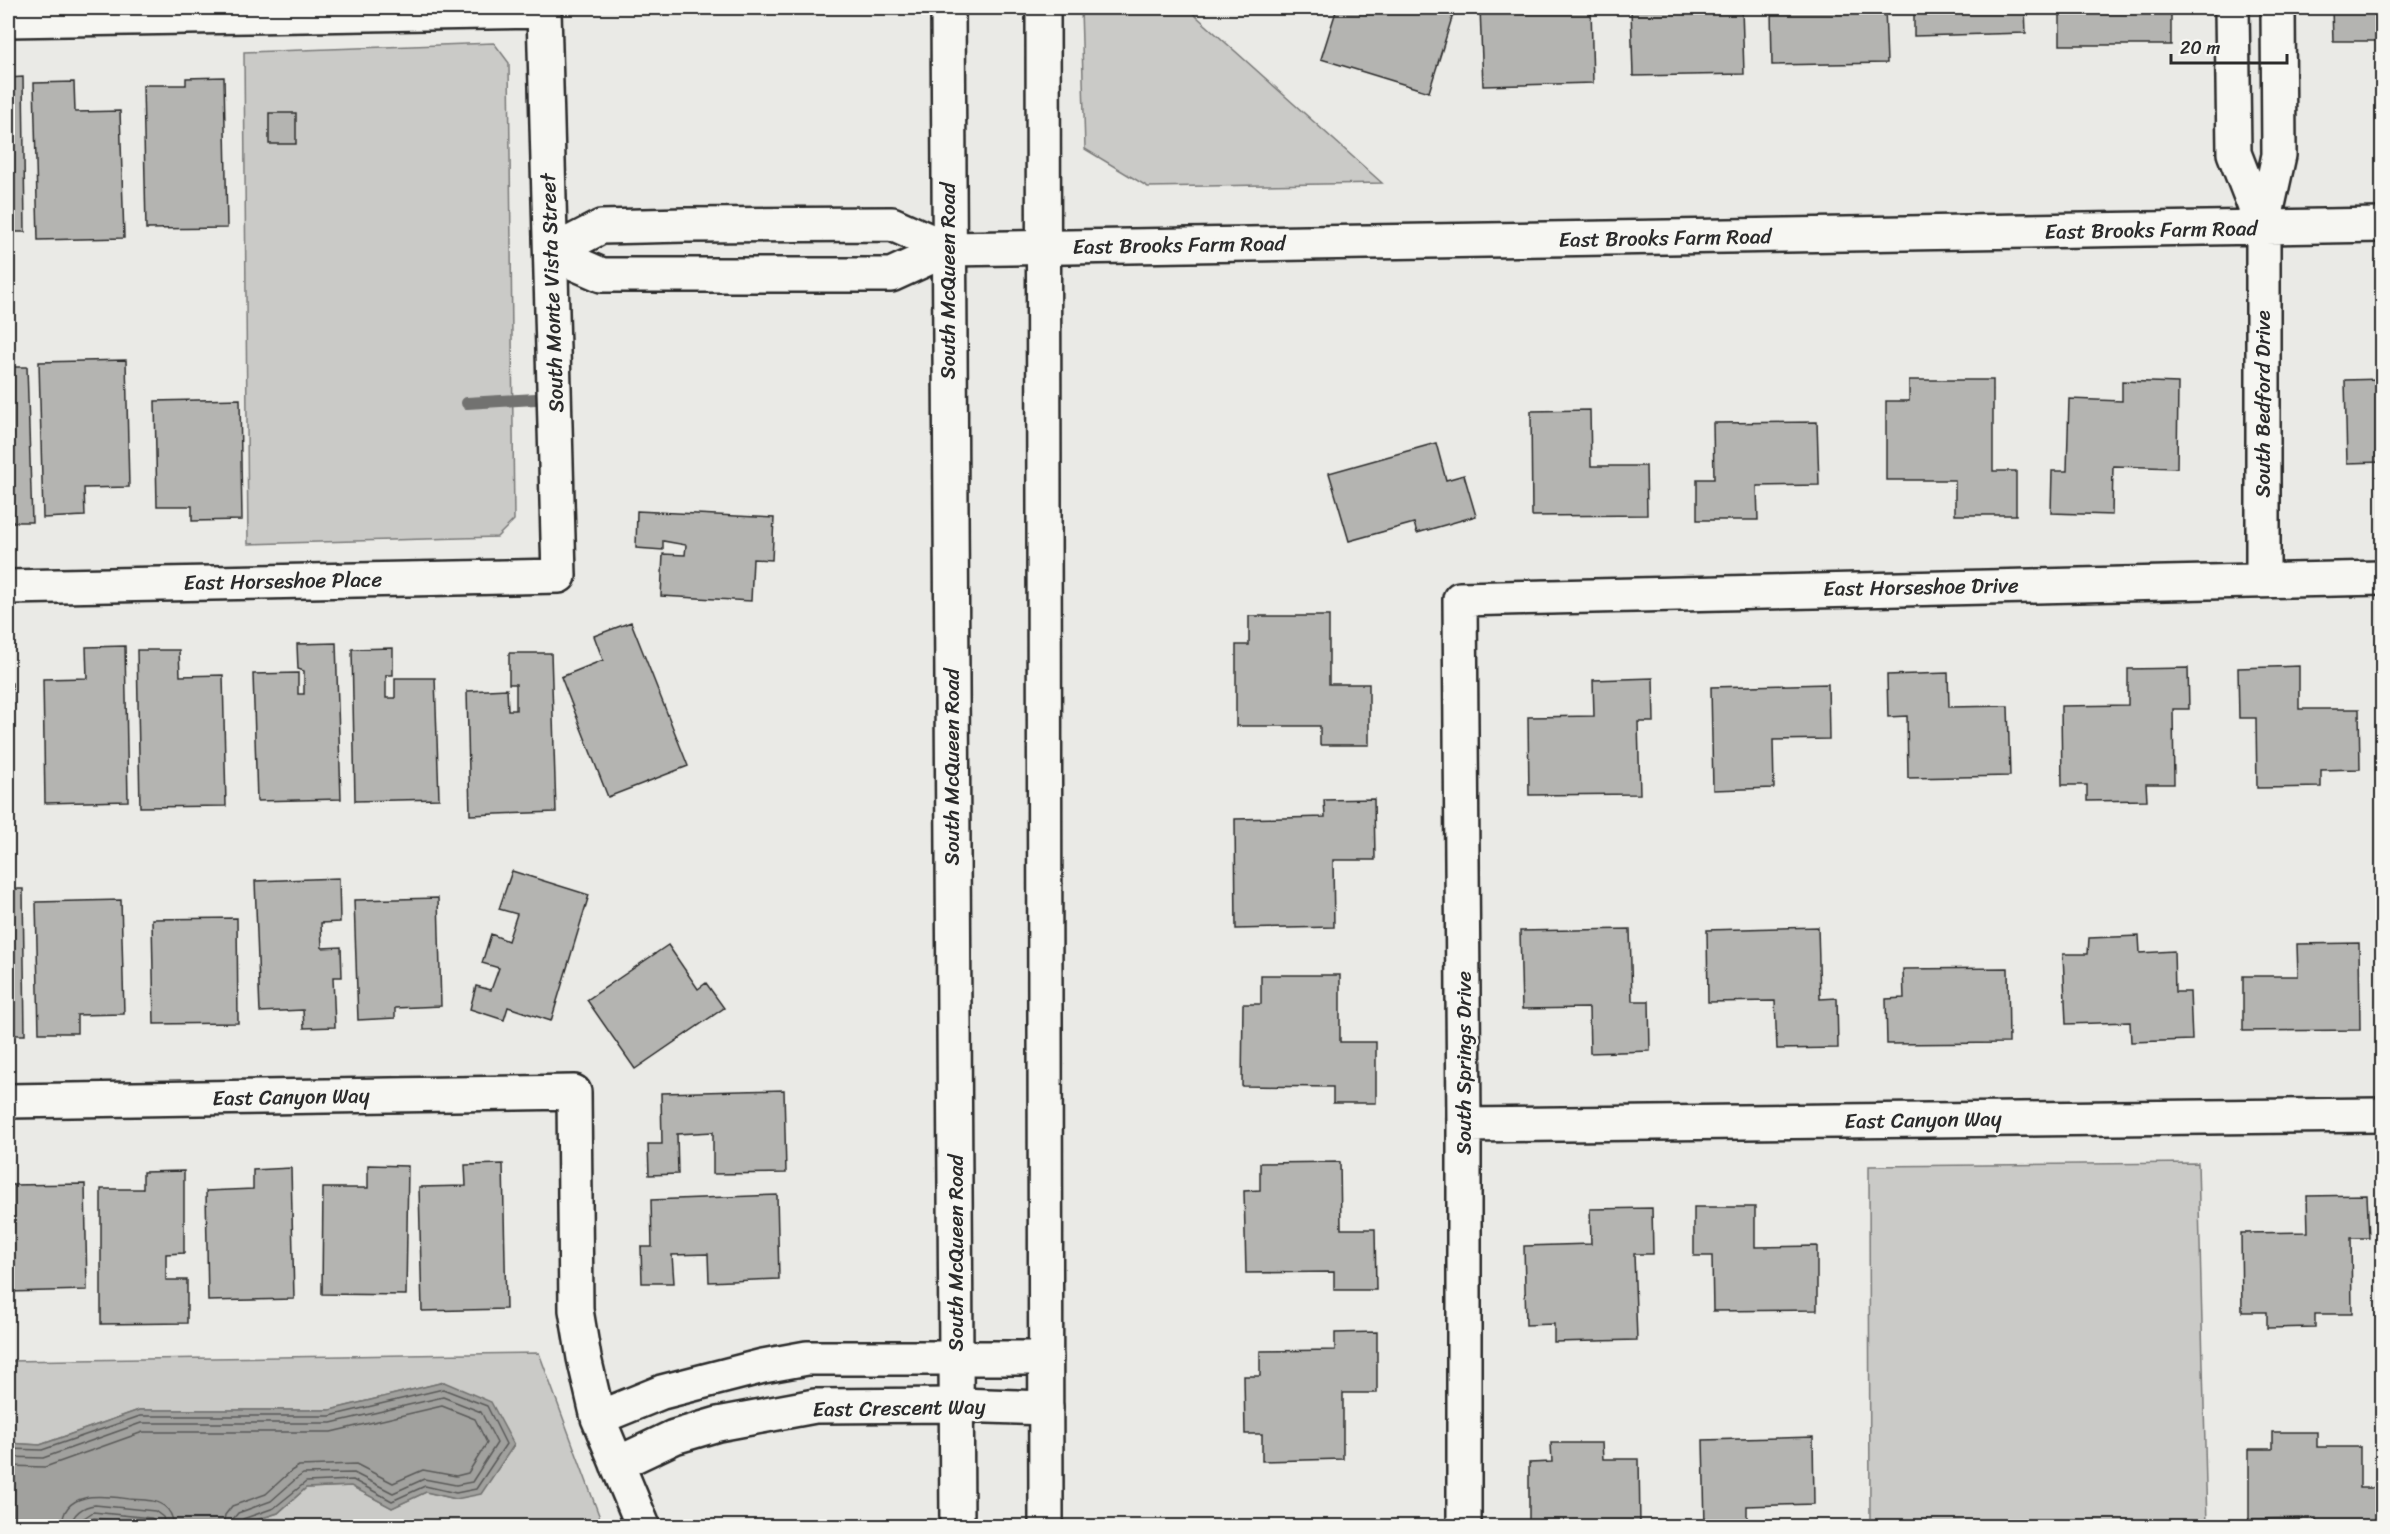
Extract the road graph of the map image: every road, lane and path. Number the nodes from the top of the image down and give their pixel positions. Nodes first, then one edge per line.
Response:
1 (948, 8) edge
2 (1043, 8) edge
3 (2232, 8) edge
4 (2278, 8) edge
5 (8, 20) edge
6 (2382, 225) edge
7 (735, 226) junction
8 (2263, 228) junction
9 (1043, 247) junction
10 (948, 249) junction
11 (551, 253) junction
12 (735, 276) junction
13 (559, 576) joint
14 (2382, 578) edge
15 (2263, 579) junction
16 (8, 587) edge
17 (1460, 599) joint
18 (8, 1101) edge
19 (2382, 1115) edge
20 (1464, 1125) junction
21 (957, 1357) junction
22 (1046, 1358) junction
23 (957, 1406) junction
24 (1046, 1408) junction
25 (598, 1418) junction
26 (617, 1464) junction
27 (643, 1527) edge
28 (957, 1527) edge
29 (1046, 1527) edge
30 (1464, 1527) edge

1 - 10 street, South McQueen Road
2 - 9 street
3 - 8 street, South Bedford Drive
4 - 8 street, South Bedford Drive
5 - 11 street, South Monte Vista Street
6 - 8 street, East Brooks Farm Road
7 - 10 street, East Brooks Farm Road
7 - 11 street, East Brooks Farm Road
7 - 12 street
8 - 9 street, East Brooks Farm Road
8 - 15 street, South Bedford Drive
9 - 10 street, East Brooks Farm Road
9 - 22 street
10 - 12 street, East Brooks Farm Road
10 - 21 street, South McQueen Road
11 - 12 street, East Brooks Farm Road
11 - 13 street, South Monte Vista Street
13 - 16 street, East Horseshoe Place
14 - 15 street, East Horseshoe Drive
15 - 17 street, East Horseshoe Drive
17 - 20 street, South Springs Drive
18 - 25 street, East Canyon Way
19 - 20 street, East Canyon Way
20 - 30 street, South Springs Drive
21 - 22 street
21 - 23 street, South McQueen Road
21 - 25 street
22 - 24 street
23 - 24 street, East Crescent Way
23 - 26 street, East Crescent Way
23 - 28 street, South McQueen Road
24 - 29 street
25 - 26 street
26 - 27 street

